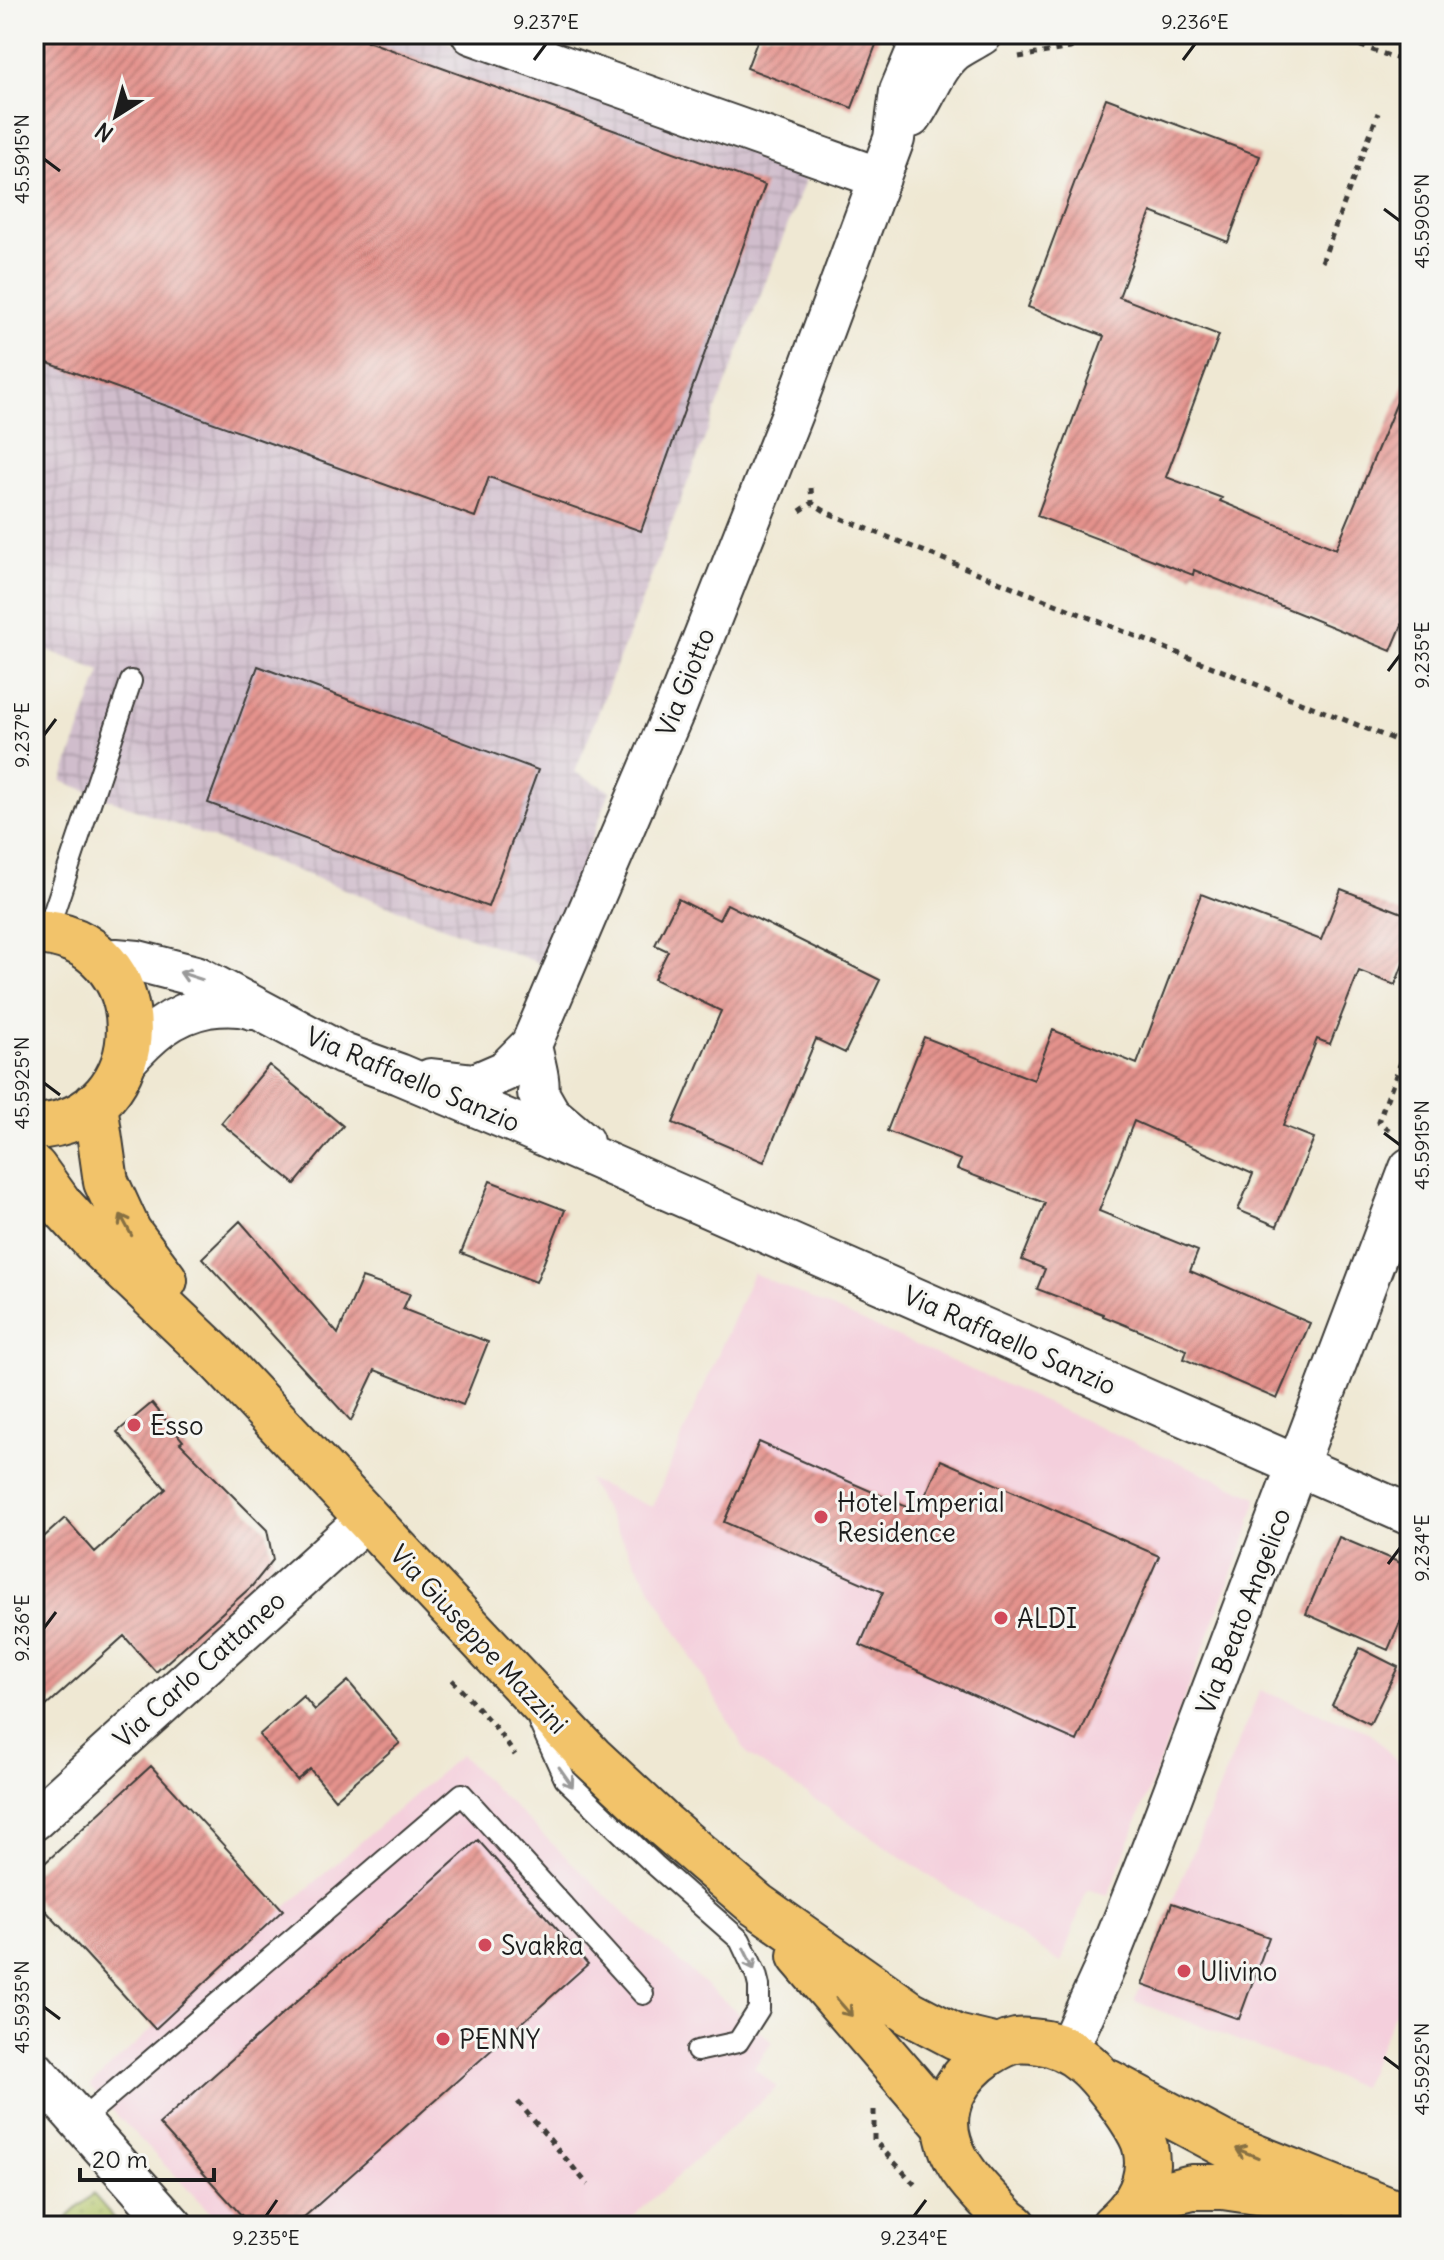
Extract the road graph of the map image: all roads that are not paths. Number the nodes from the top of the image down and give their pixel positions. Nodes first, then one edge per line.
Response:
1 (472, 34) edge
2 (924, 34) edge
3 (982, 34) edge
4 (894, 139) junction
5 (880, 178) junction
6 (131, 681) dead end
7 (41, 932) edge
8 (101, 960) junction
9 (260, 1011) junction
10 (531, 1045) junction
11 (125, 1062) junction
12 (399, 1074) junction
13 (95, 1104) junction
14 (34, 1127) edge
15 (1405, 1152) edge
16 (611, 1165) junction
17 (34, 1168) edge
18 (217, 1358) junction
19 (1299, 1466) junction
20 (1410, 1515) edge
21 (366, 1519) junction
22 (520, 1682) junction
23 (34, 1820) edge
24 (757, 1905) junction
25 (643, 1994) dead end
26 (998, 2047) junction
27 (697, 2051) dead end
28 (1084, 2064) junction
29 (34, 2070) edge
30 (80, 2121) junction
31 (946, 2126) junction
32 (1125, 2213) edge
33 (1400, 2219) edge
34 (173, 2226) edge
35 (1015, 2226) edge

1 - 5 street
2 - 4 street, Via Giotto
3 - 4 street, Via Giotto
4 - 5 street, Via Giotto
5 - 10 street, Via Giotto
6 - 7 lane
7 - 8 main road
9 -> 8 street, Via Raffaello Sanzio
8 - 11 main road
9 - 11 street, Via Raffaello Sanzio
9 - 12 street, Via Raffaello Sanzio
10 - 12 street, Via Giotto
10 - 16 street, Via Raffaello Sanzio
11 - 13 main road
12 - 16 street, Via Raffaello Sanzio
13 - 14 main road
18 -> 13 main road, Via Giuseppe Mazzini
15 - 19 street, Via Beato Angelico
16 - 19 street, Via Raffaello Sanzio
17 - 18 main road, Via Giuseppe Mazzini
18 - 21 main road, Via Giuseppe Mazzini
19 - 20 street, Via Raffaello Sanzio
19 - 28 street, Via Beato Angelico
21 - 22 main road, Via Giuseppe Mazzini
21 - 23 street, Via Carlo Cattaneo
22 - 24 main road, Via Giuseppe Mazzini
22 -> 27 lane
24 - 26 main road, Via Giuseppe Mazzini
24 -> 31 main road, Via Giuseppe Mazzini
25 - 30 lane
26 - 28 main road
26 - 31 main road
28 - 32 main road
33 -> 28 main road
29 - 30 street
30 - 34 street
31 - 35 main road
32 - 33 main road

